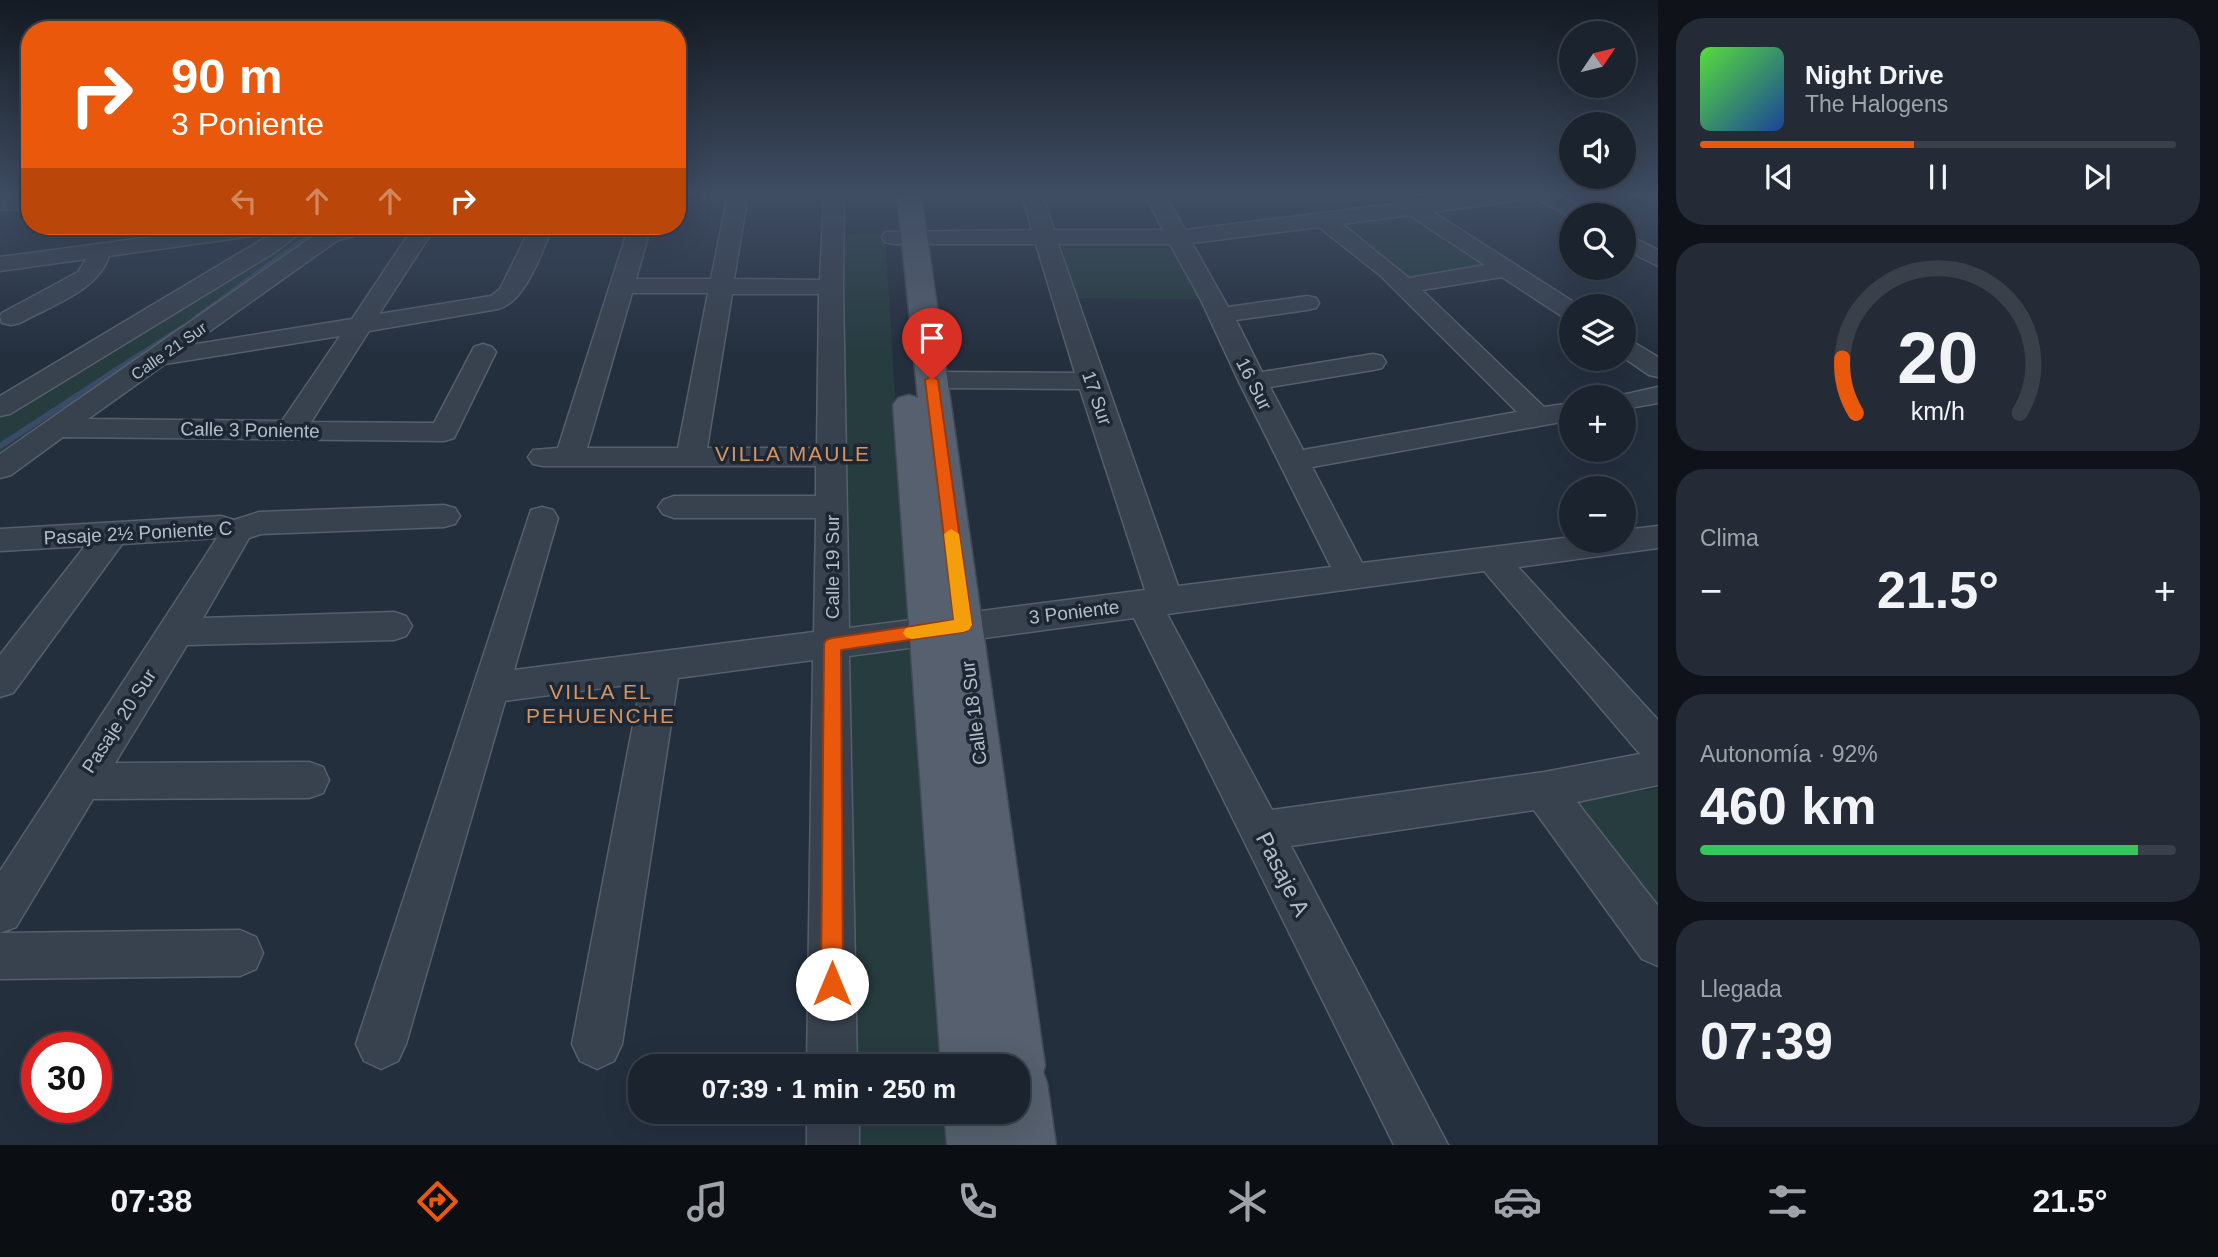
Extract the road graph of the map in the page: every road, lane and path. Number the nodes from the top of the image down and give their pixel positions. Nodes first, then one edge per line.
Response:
1 (70, 247) edge
2 (113, 247) edge
3 (268, 247) edge
4 (314, 247) edge
5 (411, 247) edge
6 (532, 247) edge
7 (634, 247) edge
8 (728, 247) edge
9 (832, 247) edge
10 (904, 247) edge
11 (905, 247) edge
12 (1047, 247) edge
13 (1182, 247) edge
14 (1359, 247) edge
15 (1473, 247) edge
16 (1637, 247) edge
17 (100, 250) junction
18 (62, 256) junction
19 (1658, 259) edge
20 (0, 264) edge
21 (1506, 269) junction
22 (622, 286) junction
23 (1402, 286) junction
24 (721, 287) junction
25 (831, 287) junction
26 (1307, 303) dead end
27 (1559, 304) edge
28 (1221, 315) junction
29 (11, 318) dead end
30 (361, 324) junction
31 (483, 352) dead end
32 (1636, 355) edge
33 (159, 358) junction
34 (1373, 362) dead end
35 (1658, 369) edge
36 (932, 380) junction
37 (1091, 381) junction
38 (1252, 382) junction
39 (1658, 395) edge
40 (1636, 399) edge
41 (0, 408) edge
42 (1559, 413) edge
43 (1538, 417) junction
44 (57, 428) junction
45 (291, 430) junction
46 (691, 457) junction
47 (833, 457) junction
48 (1293, 461) junction
49 (0, 468) edge
50 (674, 507) dead end
51 (832, 507) junction
52 (444, 516) dead end
53 (542, 518) dead end
54 (233, 531) junction
55 (113, 534) junction
56 (1657, 537) edge
57 (0, 540) edge
58 (1492, 559) junction
59 (1352, 575) junction
60 (1155, 602) junction
61 (394, 626) dead end
62 (947, 627) junction
63 (176, 632) junction
64 (832, 644) junction
65 (662, 666) junction
66 (0, 682) edge
67 (491, 688) junction
68 (1658, 747) edge
69 (1658, 768) edge
70 (309, 780) dead end
71 (80, 781) junction
72 (1544, 790) junction
73 (1260, 831) junction
74 (0, 911) edge
75 (1658, 943) edge
76 (240, 953) dead end
77 (0, 956) edge
78 (381, 1044) dead end
79 (597, 1044) dead end
80 (832, 1054) edge
81 (969, 1054) edge
82 (1014, 1054) edge
83 (833, 1124) edge
84 (975, 1124) edge
85 (1023, 1124) edge
86 (833, 1145) edge
87 (977, 1145) edge
88 (1026, 1145) edge
89 (1422, 1145) edge

1 - 18 street
2 - 17 street
3 - 41 street
4 - 33 street, Calle 21 Sur
5 - 30 street
6 - 30 street
7 - 22 street
8 - 24 street
9 - 25 street, Calle 19 Sur
10 - 62 main road, Calle 18 Sur
11 - 36 main road, Calle 18 Sur
12 - 37 street, 17 Sur
13 - 28 street, 16 Sur
14 - 23 street
15 - 21 street
16 - 19 street
17 - 18 street
17 - 29 street
18 - 20 street
21 - 23 street
21 - 27 street
22 - 24 street
22 - 46 street
23 - 43 street
24 - 25 street
24 - 46 street
25 - 47 street, Calle 19 Sur
26 - 28 street
28 - 38 street, 16 Sur
30 - 33 street
30 - 45 street
31 - 45 street, Calle 3 Poniente
32 - 35 street
33 - 44 street, Calle 21 Sur
34 - 38 street
36 - 37 street
36 - 62 main road, Calle 18 Sur
37 - 60 street, 17 Sur
38 - 48 street, 16 Sur
39 - 40 street
42 - 43 street
43 - 48 street
44 - 45 street, Calle 3 Poniente
44 - 49 street, Calle 21 Sur
46 - 47 street
47 - 51 street, Calle 19 Sur
48 - 59 street, 16 Sur
50 - 51 street
51 - 64 street, Calle 19 Sur
52 - 54 street, Pasaje 2½ Poniente C
53 - 67 street
54 - 55 street, Pasaje 2½ Poniente C
54 - 63 street, Pasaje 20 Sur
55 - 57 street, Pasaje 2½ Poniente C
55 - 66 street
56 - 58 street, 3 Poniente
58 - 59 street, 3 Poniente
58 - 68 street
59 - 60 street, 3 Poniente
60 - 62 street, 3 Poniente
60 - 73 street, Pasaje A
61 - 63 street
62 - 64 street, 3 Poniente
62 - 81 main road, Calle 18 Sur
62 - 82 main road, Calle 18 Sur
63 - 71 street, Pasaje 20 Sur
64 - 65 street, 3 Poniente
64 - 80 street, Calle 19 Sur
65 - 67 street, 3 Poniente
65 - 79 street
67 - 78 street
69 - 72 street
70 - 71 street
71 - 74 street, Pasaje 20 Sur
72 - 73 street
72 - 75 street
73 - 89 street, Pasaje A
76 - 77 street
83 - 86 street
84 - 87 main road
85 - 88 main road

